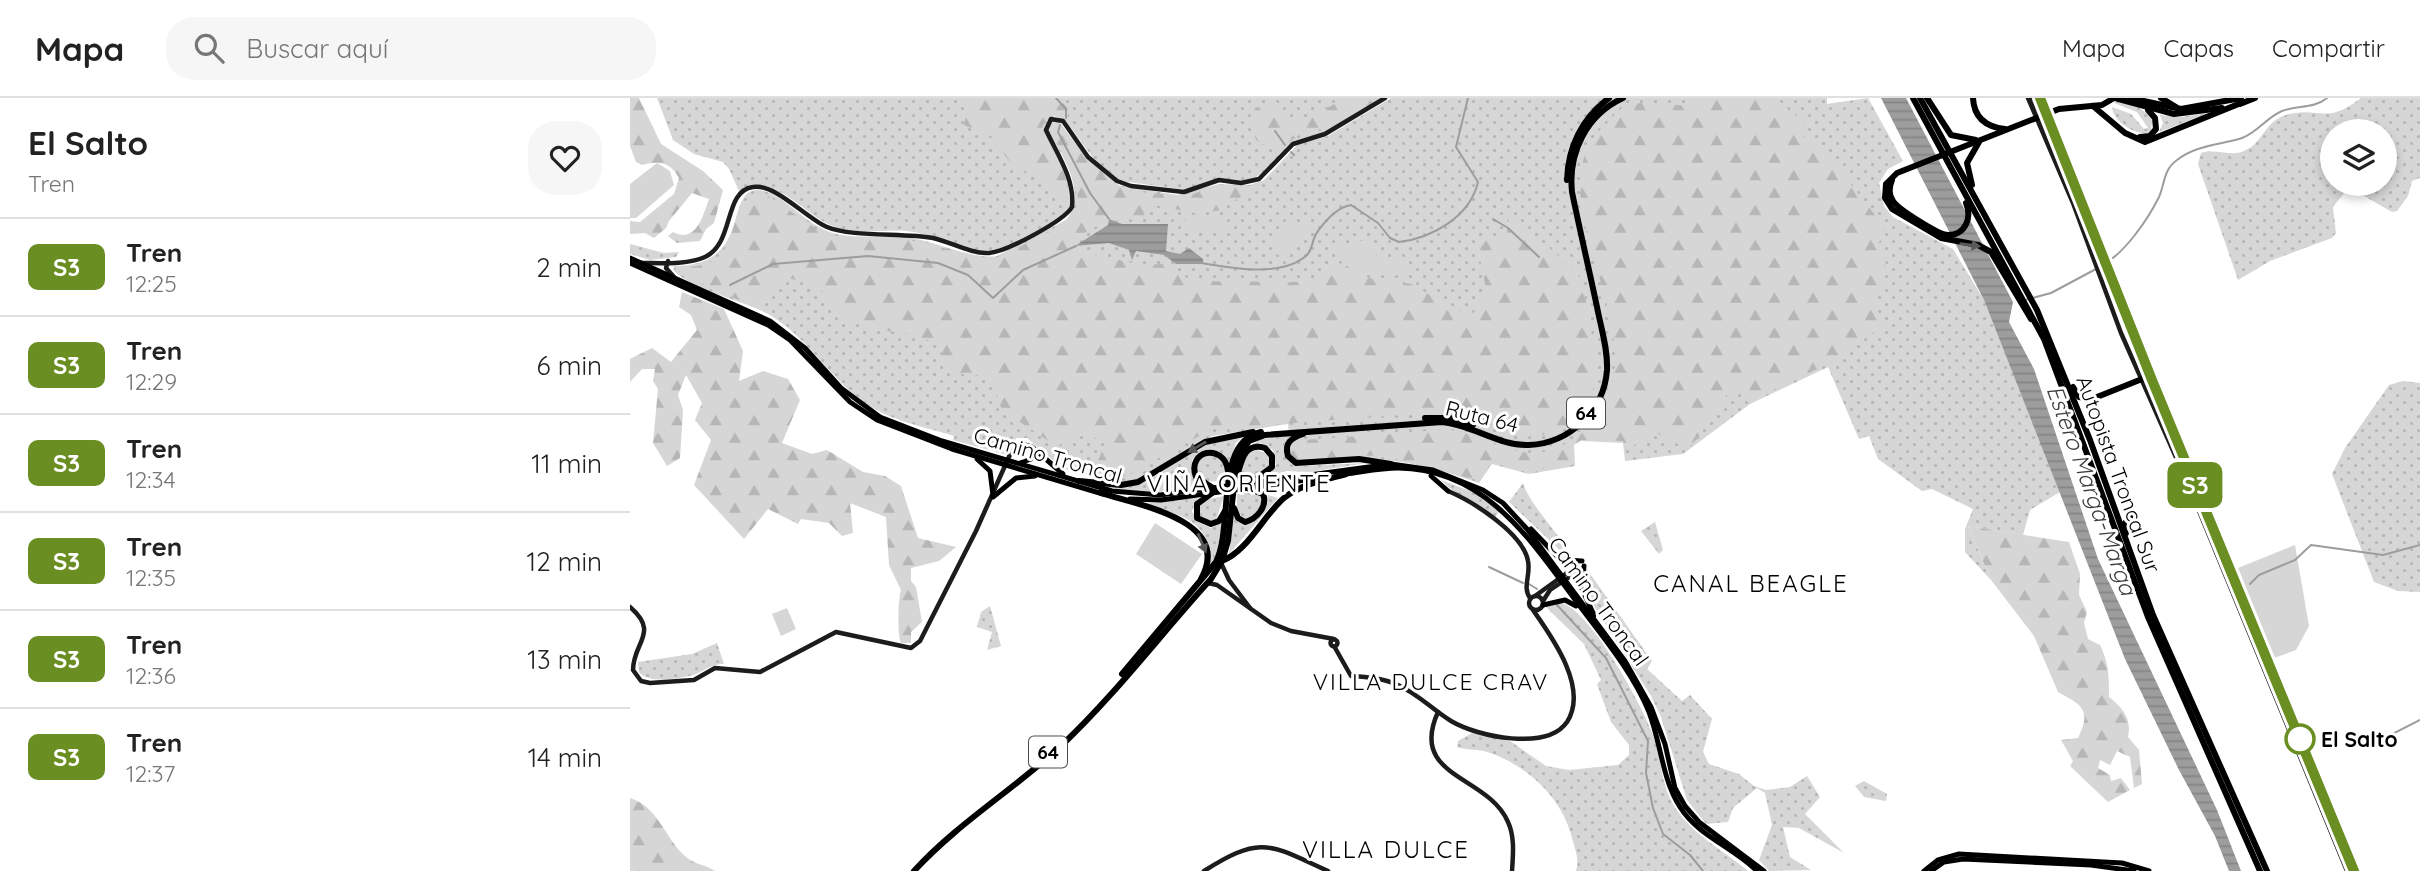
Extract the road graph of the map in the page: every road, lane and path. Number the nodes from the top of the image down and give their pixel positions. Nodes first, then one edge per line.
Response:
1 (1385, 98) edge
2 (1609, 98) edge
3 (1623, 98) edge
4 (1913, 98) edge
5 (1920, 98) edge
6 (1927, 98) edge
7 (1973, 98) edge
8 (2030, 98) edge
9 (2150, 98) edge
10 (2161, 98) edge
11 (2255, 98) edge
12 (2134, 99) edge
13 (2112, 101) edge
14 (2241, 101) edge
15 (2091, 106) junction
16 (2146, 108) junction
17 (2188, 109) junction
18 (1922, 113) junction
19 (2009, 129) junction
20 (1981, 140) junction
21 (1900, 172) junction
22 (630, 261) edge
23 (668, 261) junction
24 (640, 263) junction
25 (675, 278) junction
26 (2024, 297) junction
27 (2032, 312) junction
28 (2066, 377) junction
29 (2142, 379) junction
30 (1262, 431) junction
31 (1317, 431) junction
32 (1024, 444) junction
33 (952, 449) junction
34 (1003, 461) junction
35 (1014, 464) junction
36 (1389, 466) junction
37 (1346, 474) junction
38 (1067, 481) junction
39 (1079, 481) junction
40 (1235, 484) junction
41 (1250, 485) junction
42 (1216, 490) junction
43 (1448, 491) joint
44 (1101, 493) junction
45 (993, 497) junction
46 (1230, 505) junction
47 (1510, 510) junction
48 (2133, 513) dead end
49 (2128, 549) junction
50 (1560, 556) junction
51 (1222, 562) junction
52 (1556, 571) junction
53 (1573, 572) junction
54 (1207, 583) junction
55 (1582, 583) junction
56 (1566, 584) junction
57 (1195, 589) junction
58 (1532, 597) junction
59 (1238, 598) junction
60 (1542, 605) junction
61 (630, 607) edge
62 (1533, 610) junction
63 (1541, 620) junction
64 (1599, 625) junction
65 (1603, 638) junction
66 (1438, 712) junction
67 (2054, 861) junction
68 (908, 871) edge
69 (914, 871) edge
70 (1204, 871) edge
71 (1328, 871) edge
72 (1512, 871) edge
73 (1757, 871) edge
74 (1764, 871) edge
75 (1924, 871) edge
76 (1931, 871) edge
77 (2134, 871) edge
78 (2149, 871) edge
79 (2258, 871) edge
80 (2267, 871) edge
81 (2347, 871) edge

1 - 23 main road
2 - 30 highway, Ruta 64 / 64
3 - 31 highway, Ruta 64 / 64
4 - 18 highway, Autopista Troncal Sur
5 - 26 highway, Autopista Troncal Sur
6 - 20 highway
7 - 19 highway
8 - 29 main road
9 - 12 highway
10 - 17 highway
11 - 14 highway
12 - 17 highway
13 - 15 highway
13 - 16 highway
13 - 16 highway
14 - 15 highway
14 - 16 highway
14 - 17 highway
15 - 19 highway
18 - 21 highway
18 - 26 highway, Autopista Troncal Sur
19 - 20 highway
20 - 21 highway
20 - 26 highway
21 -> 26 highway
22 - 24 main road, Camino Troncal
22 - 33 main road, Camino Troncal
23 - 24 main road
23 - 25 main road
24 - 25 main road, Camino Troncal
25 - 34 main road, Camino Troncal
26 - 27 highway, Autopista Troncal Sur
26 - 27 highway
27 - 28 highway, Autopista Troncal Sur
27 - 79 highway, Autopista Troncal Sur
28 - 29 highway
28 - 49 highway, Autopista Troncal Sur
29 - 81 main road
30 -> 39 highway
30 - 40 highway, Ruta 64 / 64
31 - 36 highway
31 - 40 highway, Ruta 64 / 64
32 - 35 main road
32 - 38 main road
32 - 45 main road
33 - 34 main road, Camino Troncal
33 - 45 main road
34 - 35 main road, Camino Troncal
35 - 38 main road, Camino Troncal
36 - 37 main road, Camino Troncal
36 - 41 main road, Camino Troncal
36 - 43 main road
36 - 47 main road, Camino Troncal
36 - 52 main road, Camino Troncal
37 - 41 main road, Camino Troncal
37 - 51 highway
38 - 39 main road, Camino Troncal
38 - 44 main road, Camino Troncal
38 - 45 main road
39 - 42 main road, Camino Troncal
40 - 41 main road, Camino Troncal
40 - 41 highway
40 - 42 main road, Camino Troncal
40 - 42 highway
40 - 46 highway, Ruta 64 / 64
41 - 46 highway
42 - 44 main road, Camino Troncal
42 - 46 highway
43 - 58 main road
44 -> 57 highway
45 - 61 main road
46 - 51 highway, 64
46 - 57 highway, 64
47 - 50 main road
47 - 52 main road, Camino Troncal
48 - 49 highway
49 - 80 highway, Autopista Troncal Sur
50 - 53 main road
50 - 55 main road
51 - 54 highway, 64
51 - 59 main road
52 - 56 main road, Camino Troncal
53 - 55 main road
53 - 58 main road
53 - 60 main road
54 - 59 main road
54 - 69 highway, 64
55 - 64 main road
56 - 64 main road, Camino Troncal
56 - 65 main road, Camino Troncal
57 - 68 highway, 64
58 - 60 main road
58 - 62 main road
59 - 66 main road
60 - 62 main road
60 - 63 main road
60 - 65 main road
62 - 63 main road
63 - 66 main road
64 - 74 main road, Camino Troncal
65 - 73 main road, Camino Troncal
66 - 72 main road
67 - 75 main road
67 - 76 main road
67 - 77 main road
67 - 78 main road
70 - 71 main road

